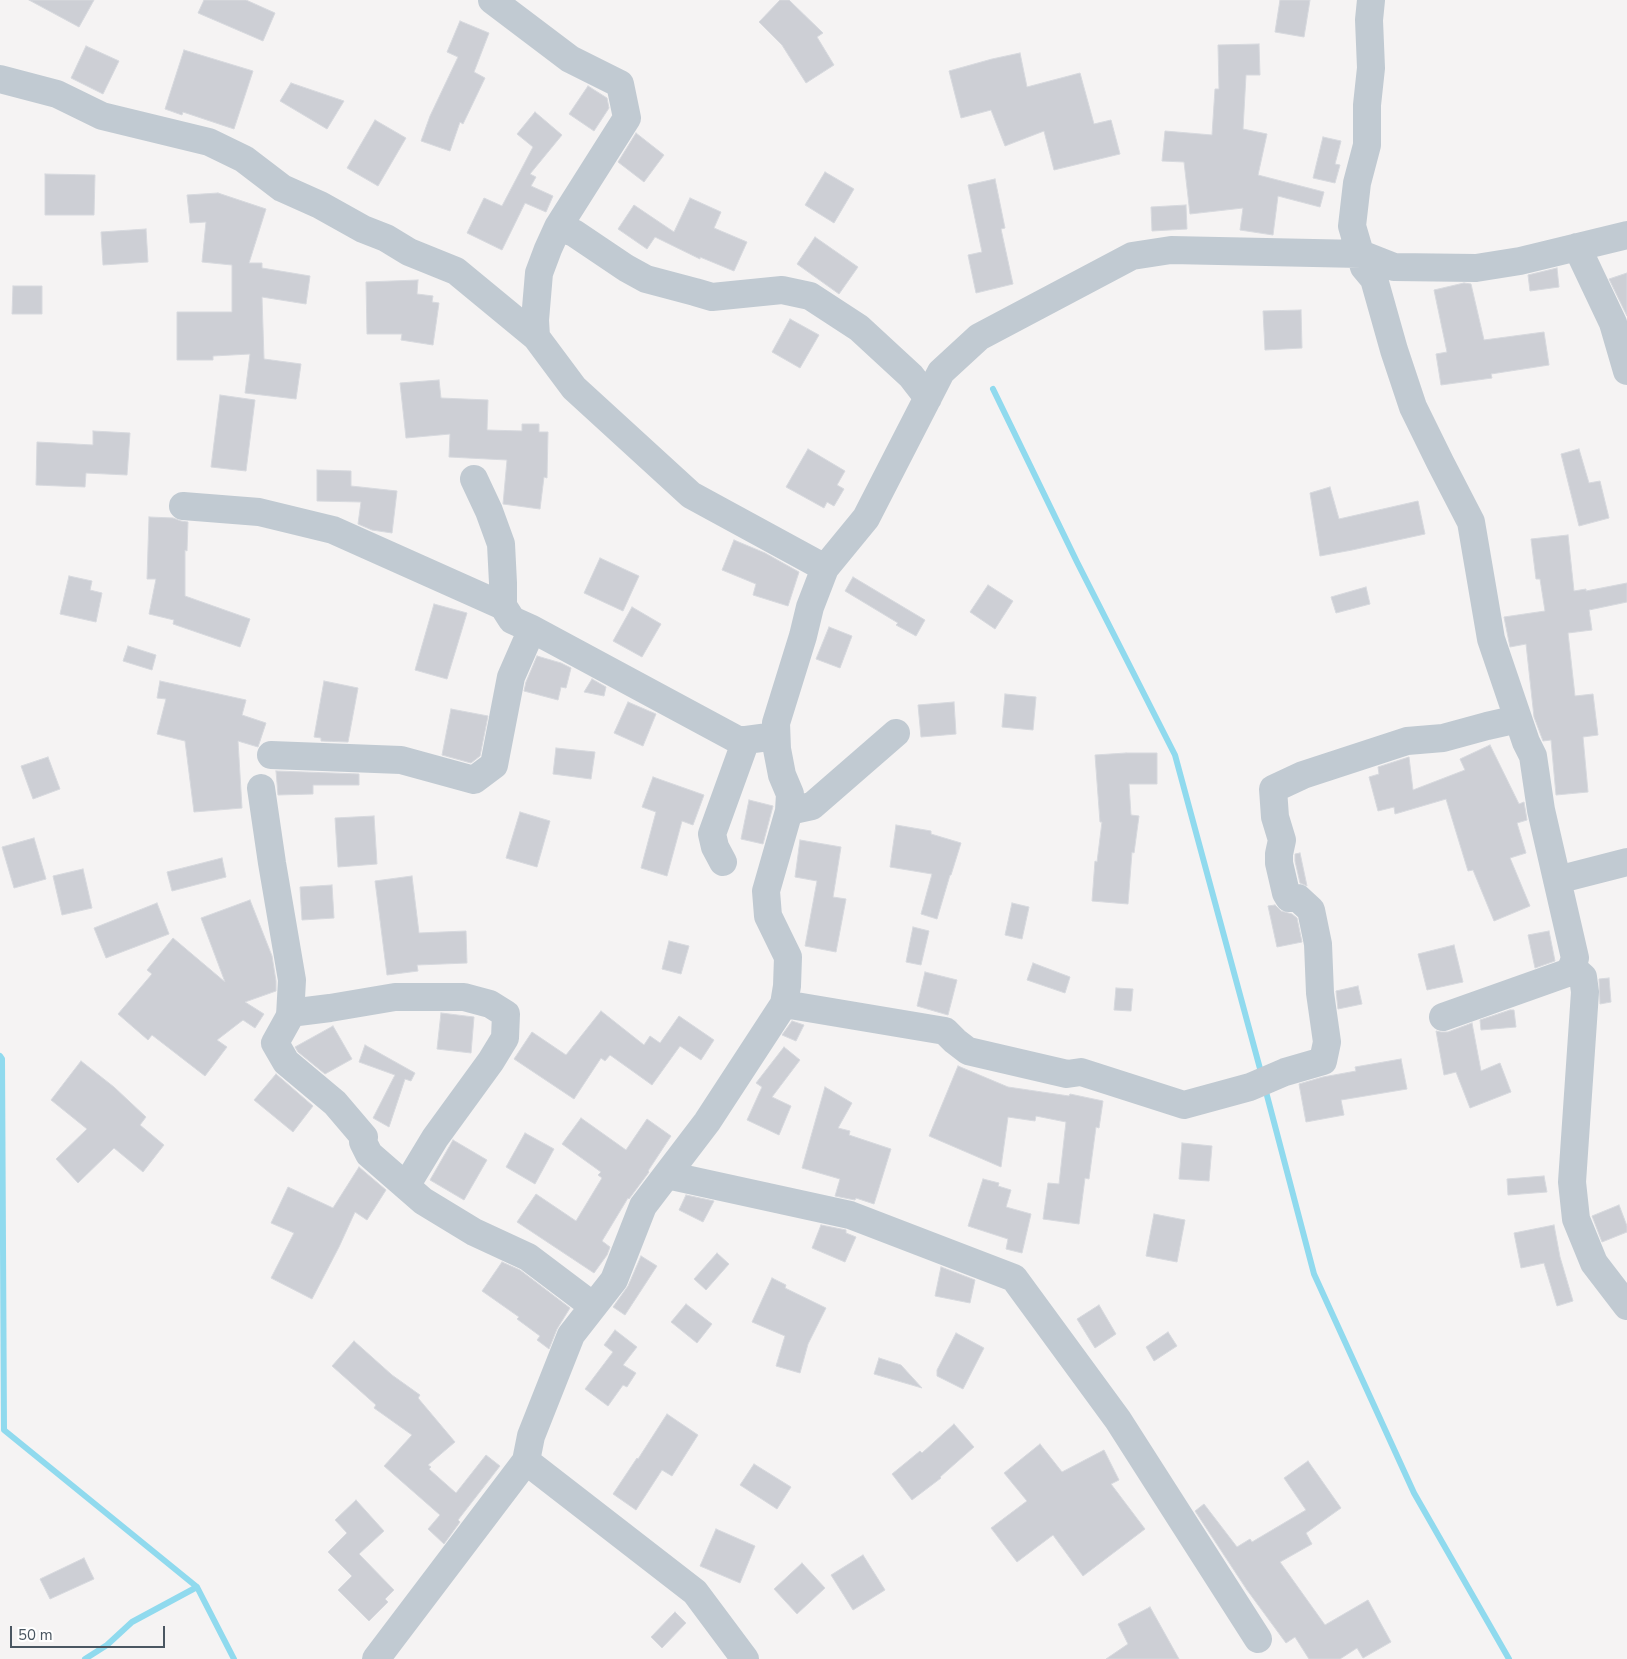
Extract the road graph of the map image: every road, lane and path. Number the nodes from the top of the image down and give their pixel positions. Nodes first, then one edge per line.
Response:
1 (492, 0) edge
2 (1371, 0) edge
3 (0, 79) edge
4 (558, 227) junction
5 (1627, 235) edge
6 (1577, 247) junction
7 (1361, 254) junction
8 (536, 337) junction
9 (1627, 371) edge
10 (928, 398) junction
11 (474, 479) dead end
12 (183, 506) dead end
13 (825, 568) junction
14 (503, 606) junction
15 (532, 628) junction
16 (1518, 720) junction
17 (896, 733) dead end
18 (776, 736) junction
19 (746, 740) junction
20 (271, 755) dead end
21 (261, 788) dead end
22 (789, 811) junction
23 (723, 862) dead end
24 (1627, 862) edge
25 (1557, 880) junction
26 (1572, 967) junction
27 (784, 1004) junction
28 (290, 1013) junction
29 (1443, 1017) dead end
30 (667, 1175) junction
31 (406, 1186) junction
32 (593, 1306) junction
33 (1627, 1306) edge
34 (526, 1461) junction
35 (1258, 1639) dead end
36 (376, 1659) edge
37 (745, 1659) edge

1 - 4 street
2 - 7 street
3 - 8 street
4 - 8 street
4 - 10 street
5 - 6 street
6 - 7 street
6 - 9 street
7 - 10 street
7 - 16 street
8 - 13 street
10 - 13 street
11 - 14 street
12 - 14 street
13 - 18 street
14 - 15 street
15 - 19 street
15 - 20 street
16 - 25 street
16 - 27 street
17 - 22 street
18 - 19 street
18 - 22 street
19 - 23 street
21 - 28 street
22 - 27 street
24 - 25 street
25 - 26 street
26 - 29 street
26 - 33 street
27 - 30 street
28 - 31 street
28 - 31 street
30 - 32 street
30 - 35 street
31 - 32 street
32 - 34 street
34 - 36 street
34 - 37 street

